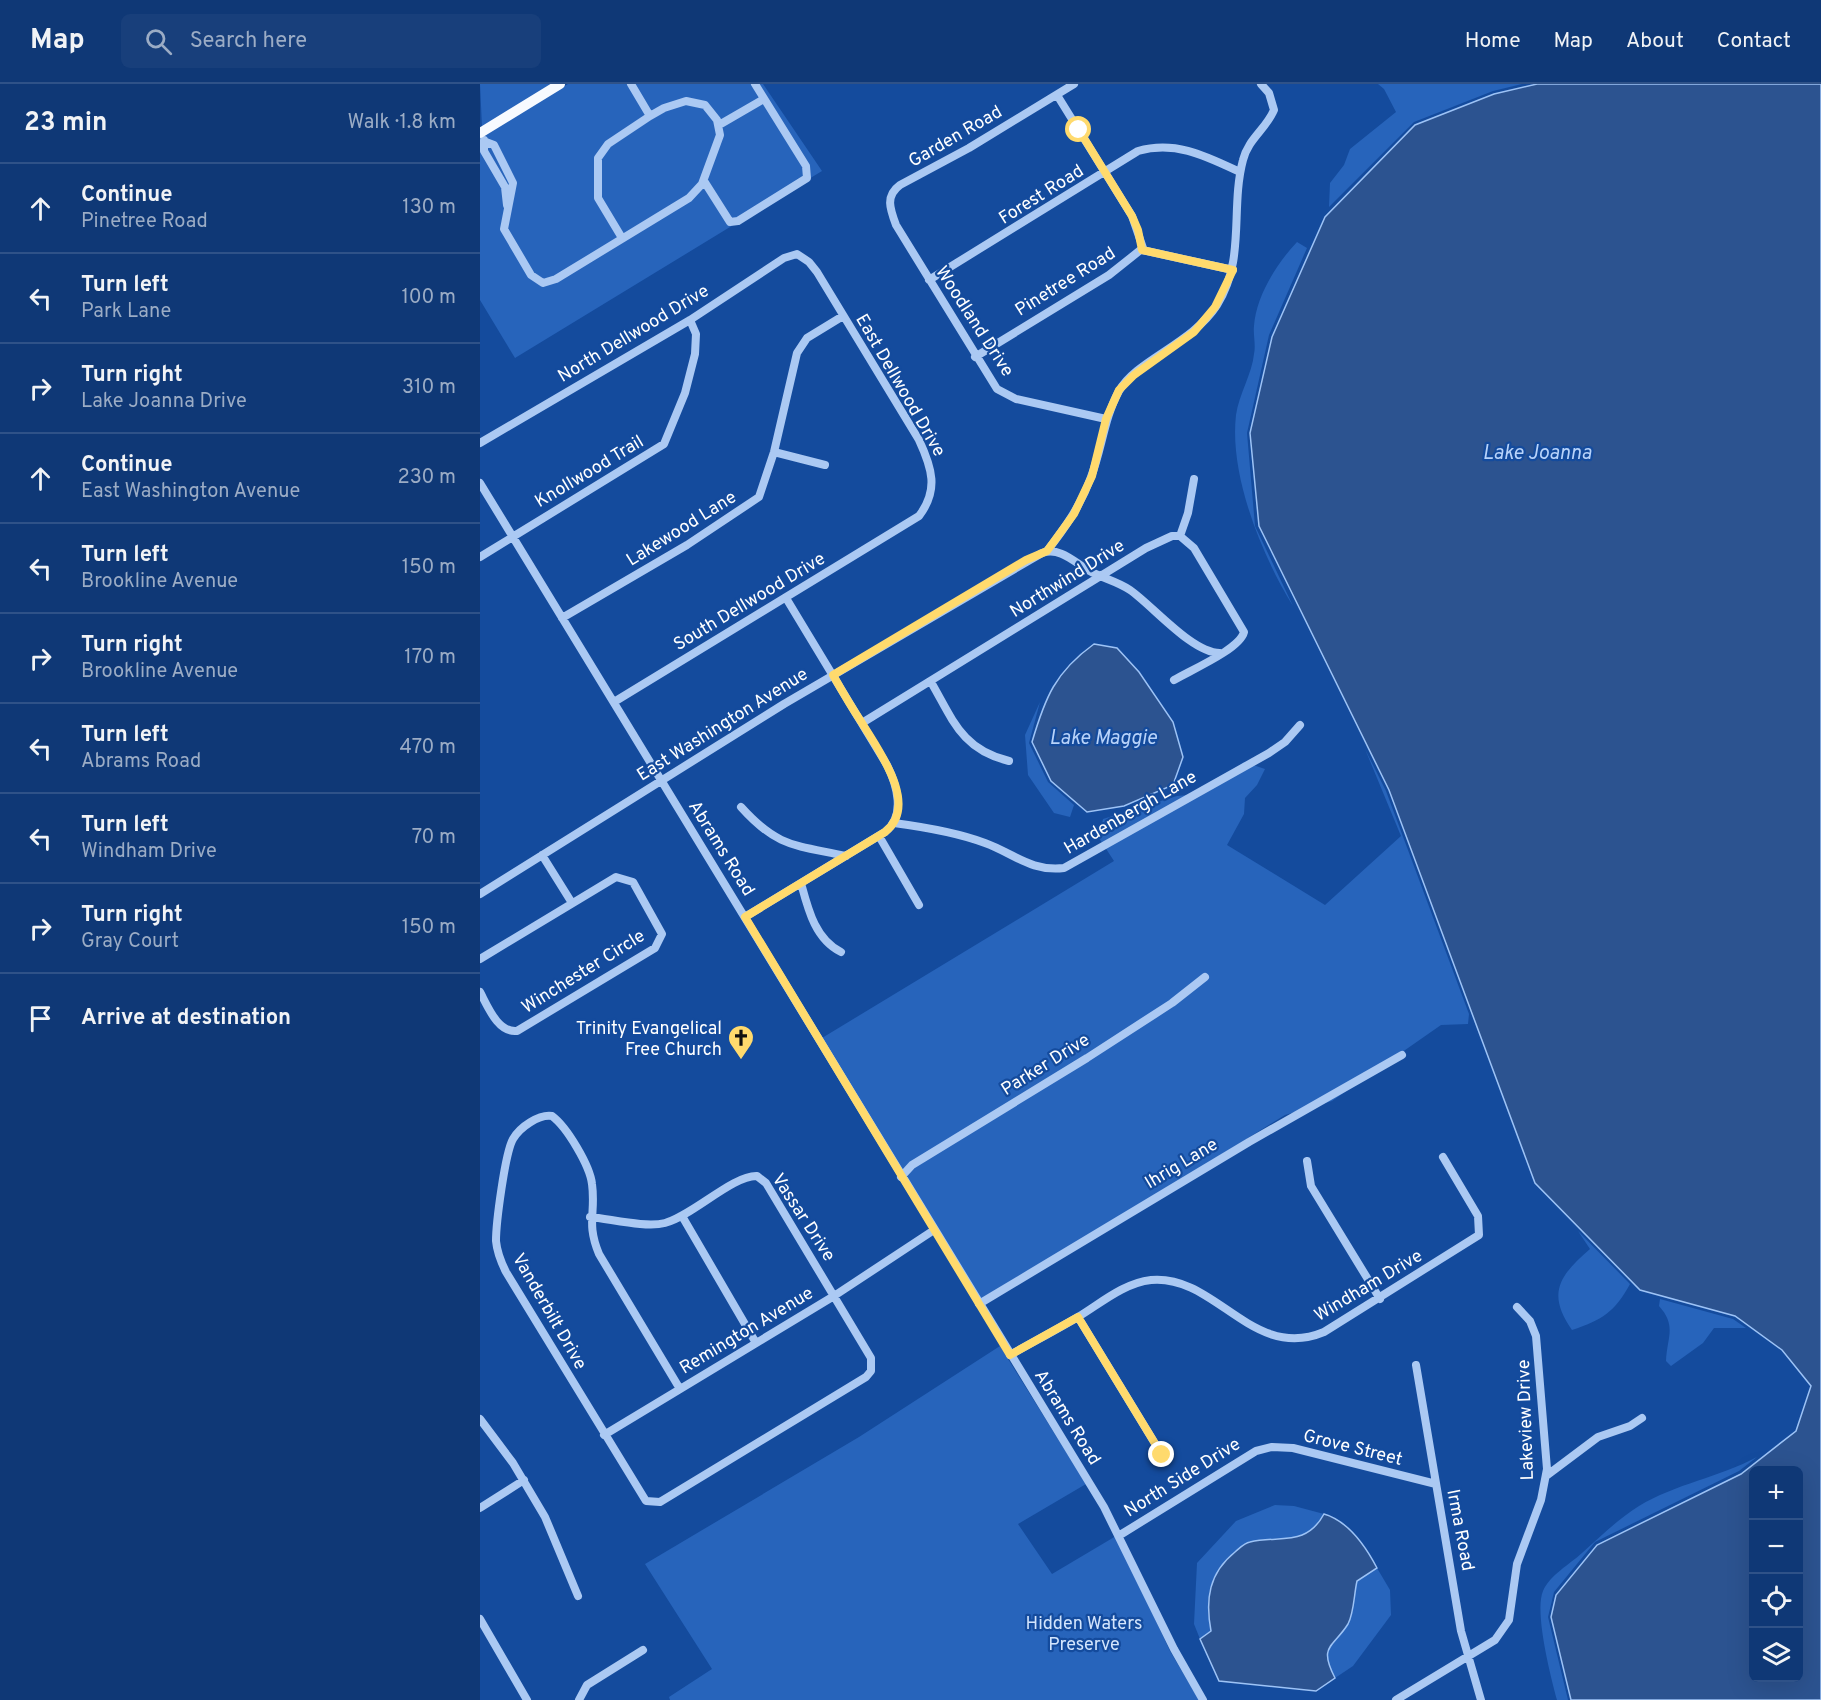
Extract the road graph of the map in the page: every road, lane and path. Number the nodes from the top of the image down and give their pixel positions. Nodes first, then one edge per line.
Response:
1 (560, 84) edge
2 (632, 84) edge
3 (755, 84) edge
4 (1074, 84) edge
5 (1261, 84) edge
6 (1057, 95) junction
7 (764, 99) junction
8 (650, 116) junction
9 (719, 125) junction
10 (482, 135) edge
11 (506, 166) junction
12 (497, 172) junction
13 (1240, 172) junction
14 (1105, 174) junction
15 (704, 180) junction
16 (889, 202) joint
17 (507, 205) junction
18 (622, 238) junction
19 (1142, 250) junction
20 (803, 257) joint
21 (1233, 270) junction
22 (929, 280) junction
23 (843, 316) junction
24 (690, 320) junction
25 (975, 357) junction
26 (1106, 419) junction
27 (480, 443) edge
28 (774, 452) junction
29 (825, 465) dead end
30 (1194, 479) dead end
31 (480, 483) edge
32 (901, 529) joint
33 (1180, 536) junction
34 (513, 537) junction
35 (1047, 551) junction
36 (480, 556) edge
37 (1102, 577) junction
38 (786, 598) junction
39 (562, 618) junction
40 (1220, 653) junction
41 (833, 675) junction
42 (1174, 680) dead end
43 (931, 682) junction
44 (614, 702) junction
45 (861, 723) junction
46 (1300, 725) dead end
47 (1009, 761) dead end
48 (662, 782) junction
49 (741, 807) dead end
50 (894, 823) junction
51 (879, 836) junction
52 (542, 855) junction
53 (846, 856) junction
54 (801, 883) junction
55 (480, 894) edge
56 (572, 903) junction
57 (919, 905) dead end
58 (745, 917) junction
59 (842, 952) dead end
60 (480, 959) edge
61 (1205, 977) dead end
62 (480, 992) edge
63 (1402, 1055) dead end
64 (1443, 1157) dead end
65 (1307, 1161) dead end
66 (901, 1177) junction
67 (682, 1216) junction
68 (590, 1217) junction
69 (934, 1230) junction
70 (834, 1296) junction
71 (1380, 1299) junction
72 (979, 1304) junction
73 (1516, 1307) dead end
74 (1078, 1317) junction
75 (756, 1343) junction
76 (1010, 1355) junction
77 (1416, 1365) dead end
78 (871, 1371) joint
79 (680, 1389) junction
80 (1642, 1418) dead end
81 (480, 1419) edge
82 (604, 1435) junction
83 (1262, 1448) joint
84 (1162, 1455) dead end
85 (1546, 1476) junction
86 (524, 1480) junction
87 (1436, 1484) junction
88 (480, 1508) edge
89 (1120, 1535) junction
90 (578, 1596) dead end
91 (480, 1619) edge
92 (643, 1650) dead end
93 (1468, 1656) junction
94 (527, 1700) edge
95 (579, 1700) edge
96 (1203, 1700) edge
97 (1396, 1700) edge
98 (1481, 1700) edge

1 - 10 main road
2 - 8 street
3 - 7 street
4 - 6 street, Garden Road
5 - 13 street
6 - 14 street, Pinetree Road
6 - 16 street, Garden Road
7 - 9 street
7 - 15 street
8 - 9 street
8 - 18 street
9 - 15 street
10 - 11 street
10 - 12 street
11 - 12 street
11 - 17 street
12 - 17 street
13 - 14 street, Forest Road
13 - 21 street
14 - 19 street, Pinetree Road
14 - 22 street, Forest Road
15 - 18 street
16 - 22 street, Woodland Drive
17 - 18 street
19 - 21 street
19 - 25 street, Pinetree Road
20 - 23 street, East Dellwood Drive
20 - 24 street, North Dellwood Drive
21 - 26 street
22 - 25 street, Woodland Drive
23 - 28 street, Lakewood Lane
23 - 32 street, East Dellwood Drive
24 - 27 street, North Dellwood Drive
24 - 34 street, Knollwood Trail
25 - 26 street, Woodland Drive
26 - 35 street
28 - 29 street
28 - 39 street, Lakewood Lane
30 - 33 street
31 - 34 street, Abrams Road
32 - 38 street, South Dellwood Drive
33 - 37 street, Northwind Drive
33 - 40 street
34 - 36 street, Knollwood Trail
34 - 39 street, Abrams Road
35 - 37 street
35 - 41 street, East Washington Avenue
37 - 40 street
37 - 43 street, Northwind Drive
38 - 41 street
38 - 44 street, South Dellwood Drive
39 - 44 street, Abrams Road
40 - 42 street
41 - 45 street
41 - 48 street, East Washington Avenue
43 - 45 street, Northwind Drive
43 - 47 street
44 - 48 street, Abrams Road
45 - 50 street
46 - 50 street, Hardenbergh Lane
48 - 52 street, East Washington Avenue
48 - 58 street, Abrams Road
49 - 53 street
50 - 51 street
51 - 53 street
51 - 57 street
52 - 55 street, East Washington Avenue
52 - 56 street
53 - 54 street
54 - 58 street
54 - 59 street
56 - 60 street, Winchester Circle
56 - 62 street, Winchester Circle
58 - 66 street, Abrams Road
61 - 66 street, Parker Drive
63 - 72 street, Ihrig Lane
64 - 71 street, Windham Drive
65 - 71 street
66 - 69 street, Abrams Road
67 - 68 street, Vassar Drive
67 - 70 street, Vassar Drive
67 - 75 street
68 - 79 street, Vanderbilt Drive
68 - 82 street, Vanderbilt Drive
69 - 70 street, Remington Avenue
69 - 72 street, Abrams Road
70 - 75 street, Remington Avenue
70 - 78 street, Vassar Drive
71 - 74 street, Windham Drive
72 - 76 street, Abrams Road
73 - 85 street, Lakeview Drive
74 - 76 street, Windham Drive
74 - 84 street
75 - 79 street, Remington Avenue
76 - 89 street, Abrams Road
77 - 87 street, Irma Road
78 - 82 street, Vanderbilt Drive
79 - 82 street, Remington Avenue
80 - 85 street
81 - 86 street
83 - 87 street, Grove Street
83 - 89 street, North Side Drive
85 - 93 street, Lakeview Drive
86 - 88 street
86 - 90 street
87 - 93 street, Irma Road
89 - 96 street, Abrams Road
91 - 94 street
92 - 95 street
93 - 97 street, Lakeview Drive
93 - 98 street, Irma Road

